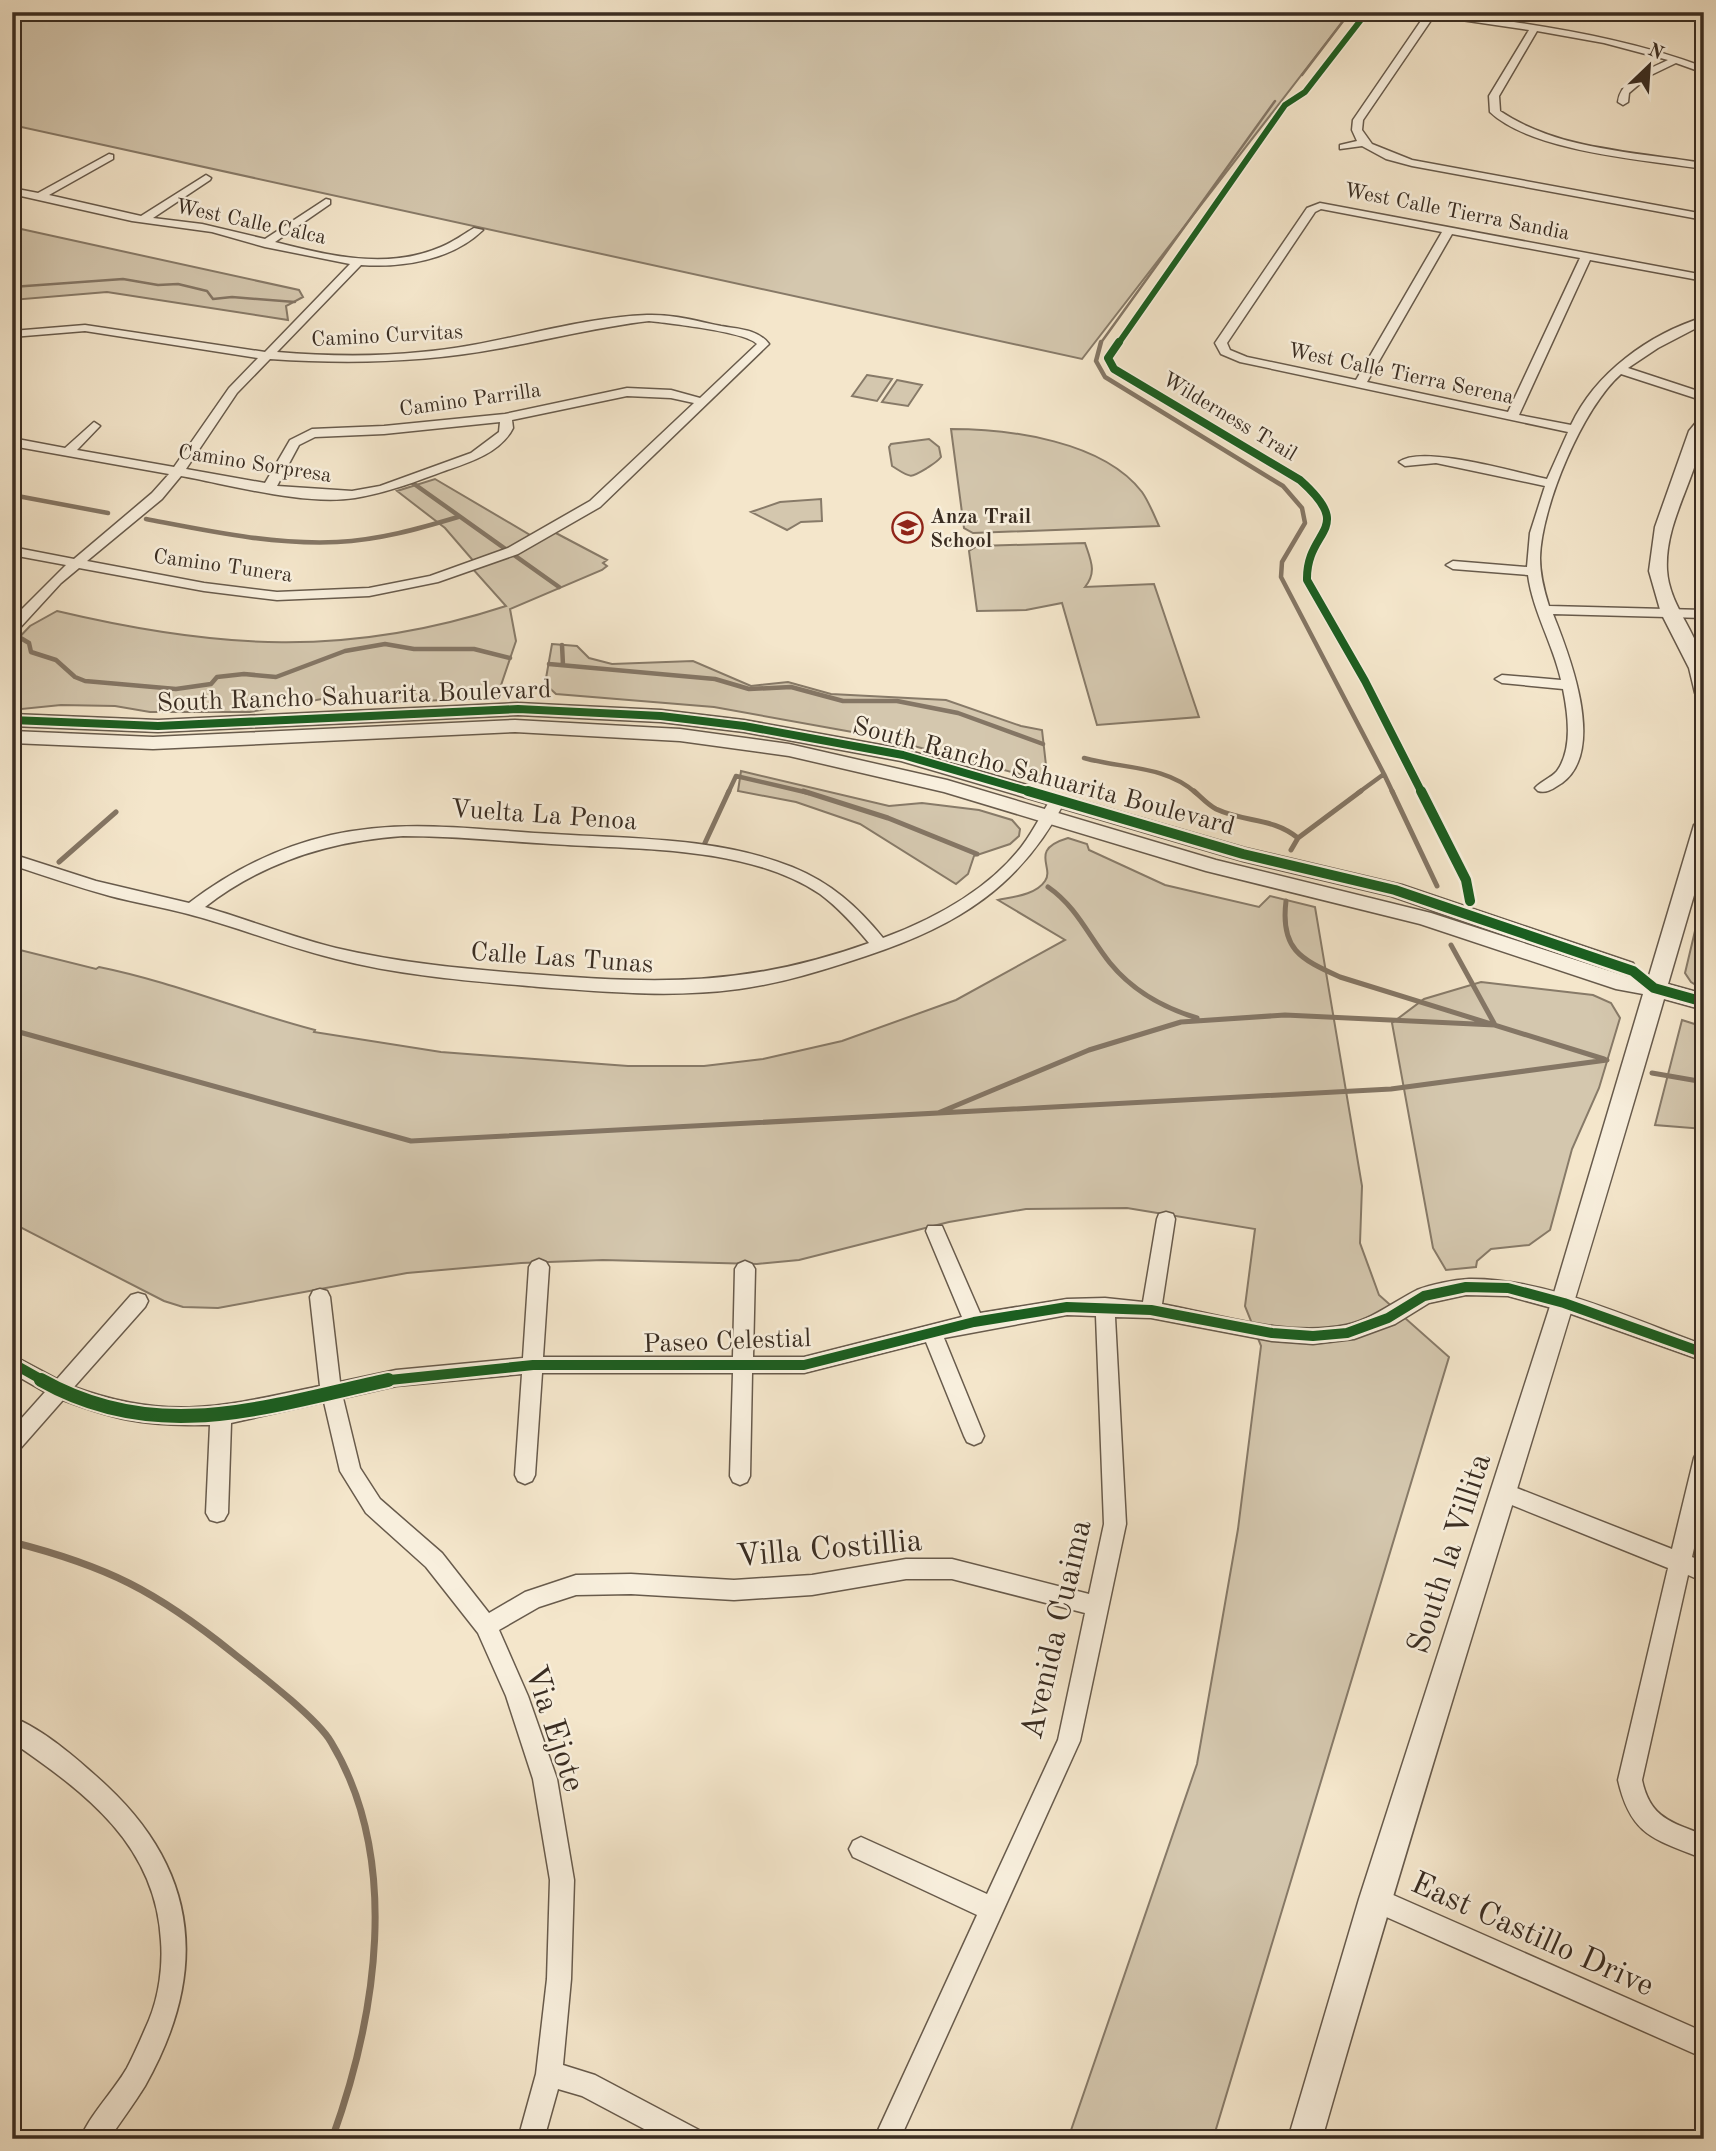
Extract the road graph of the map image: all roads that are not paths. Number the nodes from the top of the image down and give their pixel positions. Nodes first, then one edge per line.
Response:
1 (1432, 12) edge
2 (1672, 12) edge
3 (1704, 17) edge
4 (1534, 29) junction
5 (1677, 59) junction
6 (1704, 70) edge
7 (1623, 102) dead end
8 (1505, 122) junction
9 (1491, 124) dead end
10 (1365, 144) junction
11 (1344, 147) dead end
12 (109, 156) dead end
13 (1704, 166) edge
14 (206, 178) dead end
15 (12, 191) edge
16 (42, 195) junction
17 (326, 202) dead end
18 (1704, 217) edge
19 (143, 220) junction
20 (1448, 229) junction
21 (478, 230) dead end
22 (265, 244) junction
23 (1586, 256) junction
24 (358, 262) junction
25 (1704, 278) edge
26 (1704, 320) edge
27 (12, 334) edge
28 (761, 340) joint
29 (1221, 348) joint
30 (265, 356) junction
31 (1619, 369) junction
32 (1360, 384) junction
33 (1704, 397) edge
34 (703, 402) junction
35 (1512, 417) junction
36 (505, 418) junction
37 (1704, 423) edge
38 (94, 426) dead end
39 (1575, 430) junction
40 (12, 442) edge
41 (68, 452) junction
42 (1405, 461) dead end
43 (178, 471) junction
44 (1551, 484) junction
45 (269, 488) junction
46 (12, 551) edge
47 (76, 563) junction
48 (1454, 565) dead end
49 (1534, 572) junction
50 (1543, 610) junction
51 (1670, 613) junction
52 (1704, 614) edge
53 (12, 628) edge
54 (1502, 679) dead end
55 (1568, 685) junction
56 (1704, 693) edge
57 (12, 720) edge
58 (12, 737) edge
59 (1543, 788) dead end
60 (1054, 808) junction
61 (1704, 825) edge
62 (12, 859) edge
63 (192, 909) junction
64 (880, 945) junction
65 (1654, 988) junction
66 (1704, 1002) edge
67 (1166, 1219) dead end
68 (935, 1231) dead end
69 (539, 1267) dead end
70 (745, 1269) dead end
71 (320, 1297) dead end
72 (138, 1301) dead end
73 (1564, 1303) junction
74 (1105, 1306) junction
75 (1151, 1310) junction
76 (974, 1322) junction
77 (933, 1335) junction
78 (1704, 1353) edge
79 (12, 1363) edge
80 (533, 1365) junction
81 (741, 1367) junction
82 (61, 1391) junction
83 (331, 1391) junction
84 (221, 1416) junction
85 (974, 1436) dead end
86 (12, 1444) edge
87 (1704, 1458) edge
88 (525, 1475) dead end
89 (740, 1476) dead end
90 (1504, 1492) junction
91 (217, 1513) dead end
92 (1679, 1562) junction
93 (1704, 1572) edge
94 (1099, 1606) junction
95 (486, 1626) junction
96 (12, 1728) edge
97 (1704, 1847) edge
98 (861, 1849) dead end
99 (1375, 1899) junction
100 (990, 1908) junction
101 (1704, 2045) edge
102 (549, 2074) junction
103 (93, 2139) edge
104 (531, 2139) edge
105 (690, 2139) edge
106 (887, 2139) edge
107 (1305, 2139) edge

1 - 4 street
1 - 10 street
2 - 3 street
4 - 5 street
4 - 8 street
5 - 6 street
5 - 7 street
8 - 9 street
8 - 13 street
10 - 11 street
10 - 18 street
12 - 16 street
14 - 19 street
15 - 16 street, West Calle Calca
16 - 19 street, West Calle Calca
17 - 22 street
19 - 22 street, West Calle Calca
20 - 23 street, West Calle Tierra Sandia
20 - 29 street, West Calle Tierra Sandia
20 - 32 street
21 - 24 street, West Calle Calca
22 - 24 street, West Calle Calca
23 - 25 street, West Calle Tierra Sandia
23 - 35 street
24 - 30 street
26 - 31 street
27 - 30 street, Camino Curvitas
28 - 30 street, Camino Curvitas
28 - 34 street, Camino Tunera
29 - 32 street, West Calle Tierra Serena
30 - 43 street
31 - 33 street
31 - 39 street
32 - 35 street, West Calle Tierra Serena
34 - 36 street, Camino Parrilla
34 - 47 street, Camino Tunera
35 - 39 street, West Calle Tierra Serena
36 - 45 street, Camino Sorpresa
36 - 45 street, Camino Parrilla
37 - 51 street
38 - 41 street
39 - 44 street
40 - 41 street, Camino Sorpresa
41 - 43 street, Camino Sorpresa
42 - 44 street
43 - 45 street, Camino Sorpresa
43 - 47 street
44 - 49 street
46 - 47 street, Camino Tunera
47 - 53 street
48 - 49 street
49 - 50 street
50 - 51 street
50 - 55 street
51 - 52 street
51 - 56 street
54 - 55 street
55 - 59 street
57 - 60 street, South Rancho Sahuarita Boulevard
58 - 60 street, South Rancho Sahuarita Boulevard
60 - 64 street, Calle Las Tunas
60 - 65 street, South Rancho Sahuarita Boulevard
61 - 65 street, South la Villita
62 - 63 street, Calle Las Tunas
63 - 64 street, Calle Las Tunas
63 - 64 street, Vuelta La Penoa
65 - 66 street, South Rancho Sahuarita Boulevard
65 - 73 street, South la Villita
67 - 75 street
68 - 76 street
69 - 80 street
70 - 81 street
71 - 83 street, Via Ejote
72 - 82 street
73 - 75 street, Paseo Celestial
73 - 78 street, Paseo Celestial
73 - 90 street, South la Villita
74 - 75 street, Paseo Celestial
74 - 76 street, Paseo Celestial
74 - 94 street, Avenida Cuaima
76 - 77 street, Paseo Celestial
77 - 81 street, Paseo Celestial
77 - 85 street
79 - 82 street, Paseo Celestial
80 - 81 street, Paseo Celestial
80 - 83 street, Paseo Celestial
80 - 88 street
81 - 89 street
82 - 84 street, Paseo Celestial
82 - 86 street
83 - 84 street, Paseo Celestial
83 - 95 street, Via Ejote
84 - 91 street
87 - 92 street
90 - 92 street
90 - 99 street, South la Villita
92 - 93 street
92 - 97 street
94 - 95 street, Villa Costillia
94 - 100 street, Avenida Cuaima
95 - 102 street, Via Ejote
96 - 103 street
98 - 100 street
99 - 101 street, East Castillo Drive
99 - 107 street, South la Villita
100 - 106 street, Avenida Cuaima
102 - 104 street, Via Ejote
102 - 105 street

